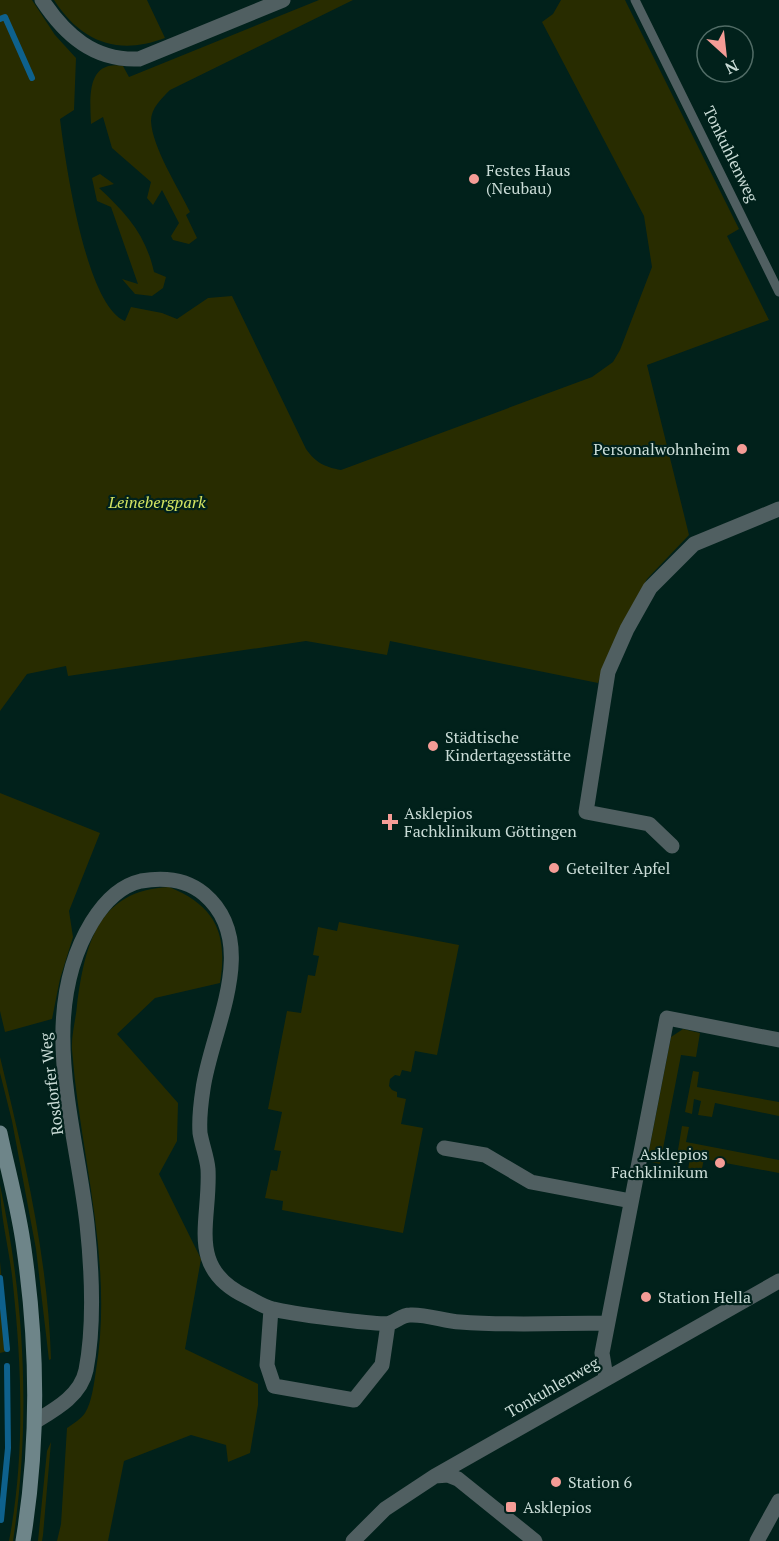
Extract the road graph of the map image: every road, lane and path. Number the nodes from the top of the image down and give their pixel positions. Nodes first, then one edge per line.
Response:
1 (42, 0) edge
2 (284, 0) edge
3 (635, 0) edge
4 (779, 292) edge
5 (779, 509) edge
6 (672, 846) dead end
7 (779, 1040) edge
8 (0, 1133) edge
9 (444, 1148) dead end
10 (631, 1201) junction
11 (779, 1281) edge
12 (272, 1309) junction
13 (608, 1323) junction
14 (388, 1324) junction
15 (606, 1377) junction
16 (36, 1421) junction
17 (435, 1476) junction
18 (779, 1501) edge
19 (23, 1541) edge
20 (353, 1541) edge
21 (534, 1541) edge
22 (757, 1541) edge

1 - 2 street
3 - 4 lane, Tonkuhlenweg
5 - 6 street
7 - 10 street
8 - 16 main road
9 - 10 street
10 - 13 street
11 - 15 street, Tonkuhlenweg
12 - 14 street, Rosdorfer Weg
12 - 14 street
12 - 16 street, Rosdorfer Weg
13 - 14 street, Rosdorfer Weg
13 - 15 street
15 - 17 street, Tonkuhlenweg
16 - 19 main road
17 - 20 street, Tonkuhlenweg
17 - 21 street
18 - 22 street

